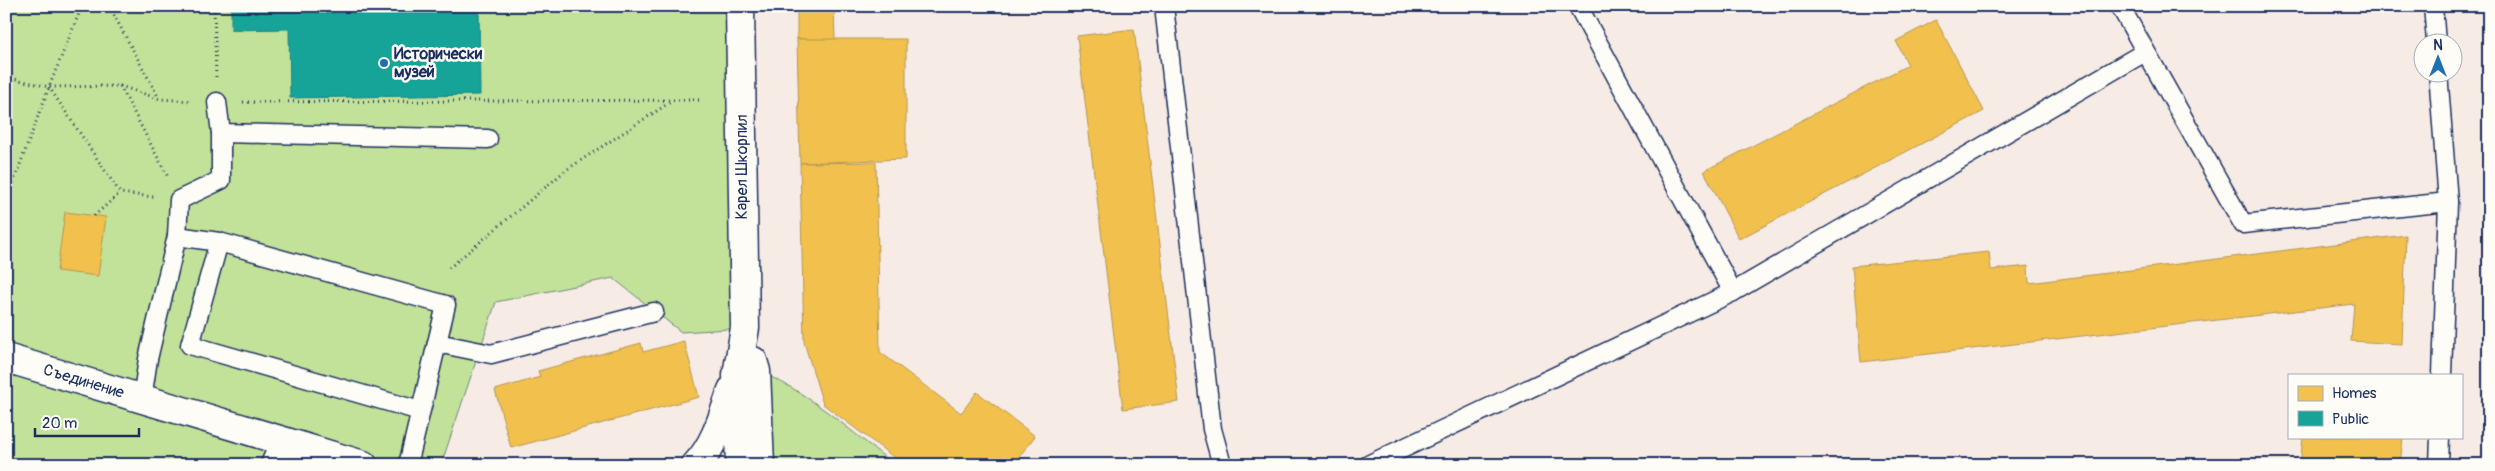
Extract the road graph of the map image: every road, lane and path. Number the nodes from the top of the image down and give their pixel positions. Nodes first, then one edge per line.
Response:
1 (82, 6) edge
2 (109, 6) edge
3 (214, 6) edge
4 (740, 6) edge
5 (1164, 6) edge
6 (1578, 6) edge
7 (2120, 6) edge
8 (2433, 6) edge
9 (2435, 32) edge
10 (2145, 52) junction
11 (6, 77) edge
12 (2439, 82) edge
13 (120, 86) junction
14 (49, 87) junction
15 (672, 100) junction
16 (702, 100) dead end
17 (217, 102) junction
18 (221, 133) junction
19 (488, 138) dead end
20 (120, 193) junction
21 (179, 200) junction
22 (6, 202) edge
23 (2448, 202) junction
24 (94, 216) dead end
25 (177, 236) junction
26 (219, 242) junction
27 (449, 268) dead end
28 (1733, 292) junction
29 (654, 312) dead end
30 (745, 328) junction
31 (437, 343) junction
32 (6, 358) edge
33 (737, 374) junction
34 (2442, 374) edge
35 (142, 399) junction
36 (420, 411) junction
37 (2440, 438) edge
38 (280, 453) edge
39 (762, 457) edge
40 (363, 465) edge
41 (408, 465) edge
42 (696, 465) edge
43 (740, 465) edge
44 (1222, 465) edge
45 (1368, 465) edge
46 (2439, 465) edge

1 - 14 path
2 - 13 path
3 - 17 path
4 - 30 street, Карел Шкорпил
5 - 44 lane
6 - 28 lane
7 - 10 lane
8 - 9 lane
10 - 23 lane
10 - 28 lane
11 - 14 path
12 - 23 lane
13 - 14 path
13 - 21 path
14 - 20 path
14 - 22 path
15 - 16 path
15 - 17 path
15 - 27 path
17 - 18 lane
18 - 19 lane
18 - 21 lane
20 - 21 path
20 - 24 path
21 - 25 lane
23 - 34 lane
25 - 26 lane
25 - 35 lane
26 - 31 lane
26 - 36 lane
28 - 45 lane
29 - 31 lane
30 - 33 street, Карел Шкорпил
30 - 39 street, Карел Шкорпил
31 - 36 lane
32 - 35 street, Съединение
33 - 42 street
33 - 43 street, Карел Шкорпил
35 - 38 street, Съединение
36 - 41 lane
37 - 46 lane
38 - 40 street, Съединение

